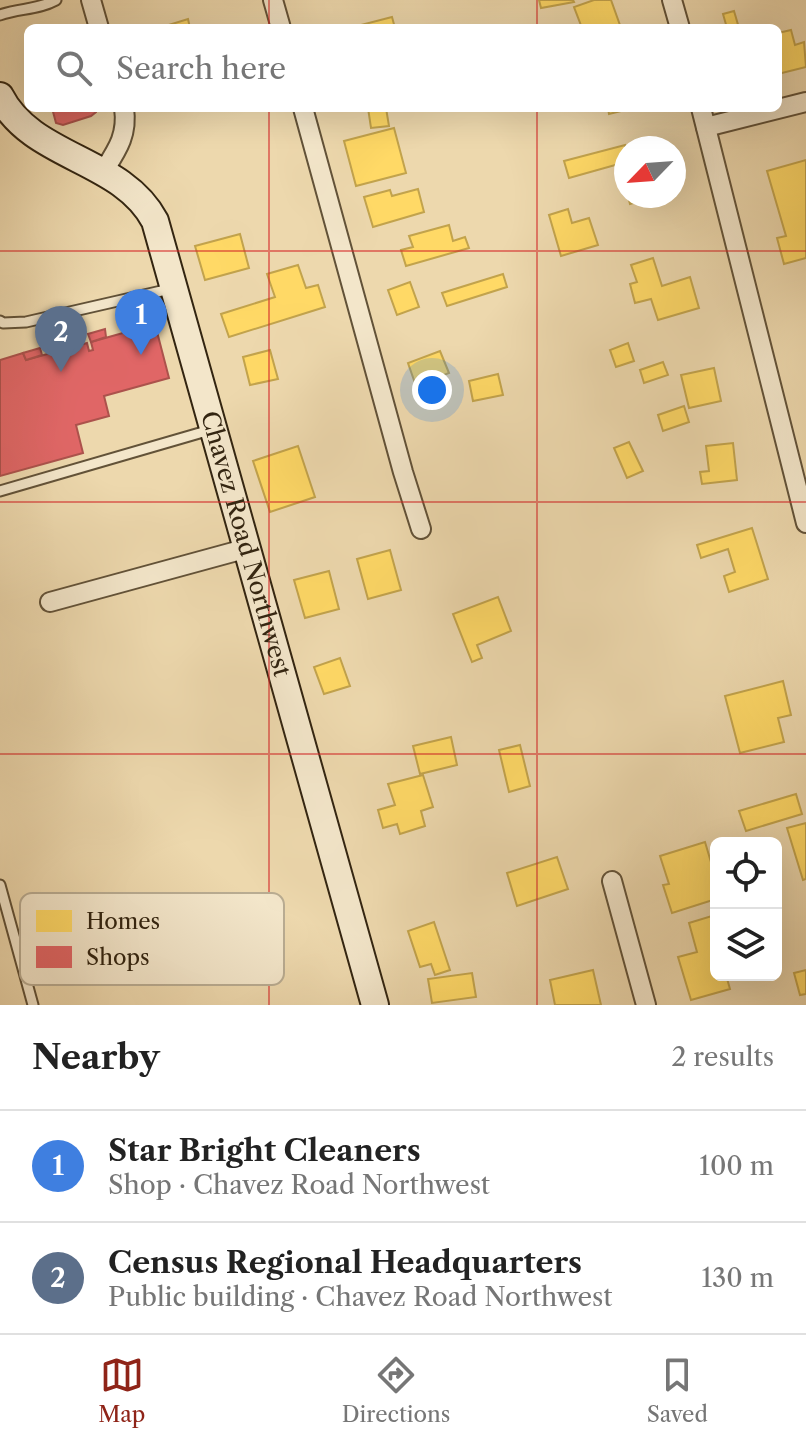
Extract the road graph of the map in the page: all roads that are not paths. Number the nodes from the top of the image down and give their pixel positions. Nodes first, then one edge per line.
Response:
1 (56, 0) edge
2 (91, 0) edge
3 (273, 0) edge
4 (672, 0) edge
5 (0, 15) edge
6 (98, 24) edge
7 (280, 24) edge
8 (679, 24) edge
9 (0, 96) edge
10 (806, 102) edge
11 (782, 108) edge
12 (125, 112) edge
13 (304, 112) edge
14 (702, 112) edge
15 (766, 112) edge
16 (706, 127) junction
17 (103, 172) junction
18 (173, 288) junction
19 (0, 321) edge
20 (213, 429) junction
21 (0, 491) edge
22 (806, 523) edge
23 (421, 529) dead end
24 (248, 548) junction
25 (50, 602) dead end
26 (612, 881) dead end
27 (0, 885) edge
28 (20, 958) edge
29 (28, 985) edge
30 (33, 1005) edge
31 (375, 1005) edge
32 (646, 1005) edge

1 - 5 lane
2 - 6 street
3 - 7 street
4 - 8 street
9 - 17 street, Chavez Road Northwest
10 - 11 street
12 - 17 street
13 - 23 street
14 - 16 street
15 - 16 street
16 - 22 street
17 - 18 street, Chavez Road Northwest
18 - 19 lane
18 - 20 street, Chavez Road Northwest
20 - 21 lane
20 - 24 street, Chavez Road Northwest
24 - 25 street
24 - 31 street, Chavez Road Northwest
26 - 32 street
27 - 28 lane
29 - 30 lane

